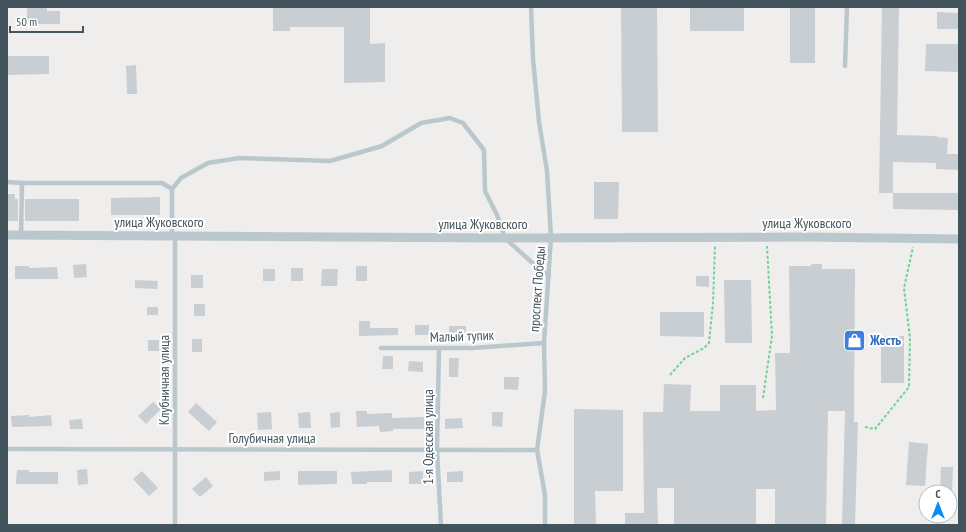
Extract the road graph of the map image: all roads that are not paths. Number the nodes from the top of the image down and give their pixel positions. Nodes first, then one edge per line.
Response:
1 (531, 7) edge
2 (847, 7) edge
3 (845, 66) dead end
4 (7, 182) edge
5 (22, 183) junction
6 (172, 189) junction
7 (7, 235) edge
8 (21, 235) junction
9 (173, 236) junction
10 (551, 237) junction
11 (505, 238) junction
12 (959, 238) edge
13 (549, 276) junction
14 (544, 343) junction
15 (381, 348) dead end
16 (439, 348) junction
17 (7, 449) edge
18 (175, 449) junction
19 (437, 450) junction
20 (536, 450) junction
21 (175, 525) edge
22 (441, 525) edge
23 (545, 525) edge

1 - 10 lane, проспект Победы
2 - 3 lane
4 - 5 lane
5 - 6 lane
5 - 8 lane
6 - 9 lane, Клубничная улица
6 - 11 lane
7 - 8 street, улица Жуковского
8 - 9 street, улица Жуковского
9 - 11 street, улица Жуковского
9 - 18 lane, Клубничная улица
10 - 11 street, улица Жуковского
10 - 12 street, улица Жуковского
10 - 13 lane, проспект Победы
11 - 13 lane
13 - 14 lane, проспект Победы
14 - 16 lane, Малый тупик
14 - 20 lane, проспект Победы
15 - 16 lane, Малый тупик
16 - 19 lane, 1-я Одесская улица
17 - 18 lane, Голубичная улица
18 - 19 lane, Голубичная улица
18 - 21 lane, Клубничная улица
19 - 20 lane, Голубичная улица
19 - 22 lane, 1-я Одесская улица
20 - 23 lane, проспект Победы

